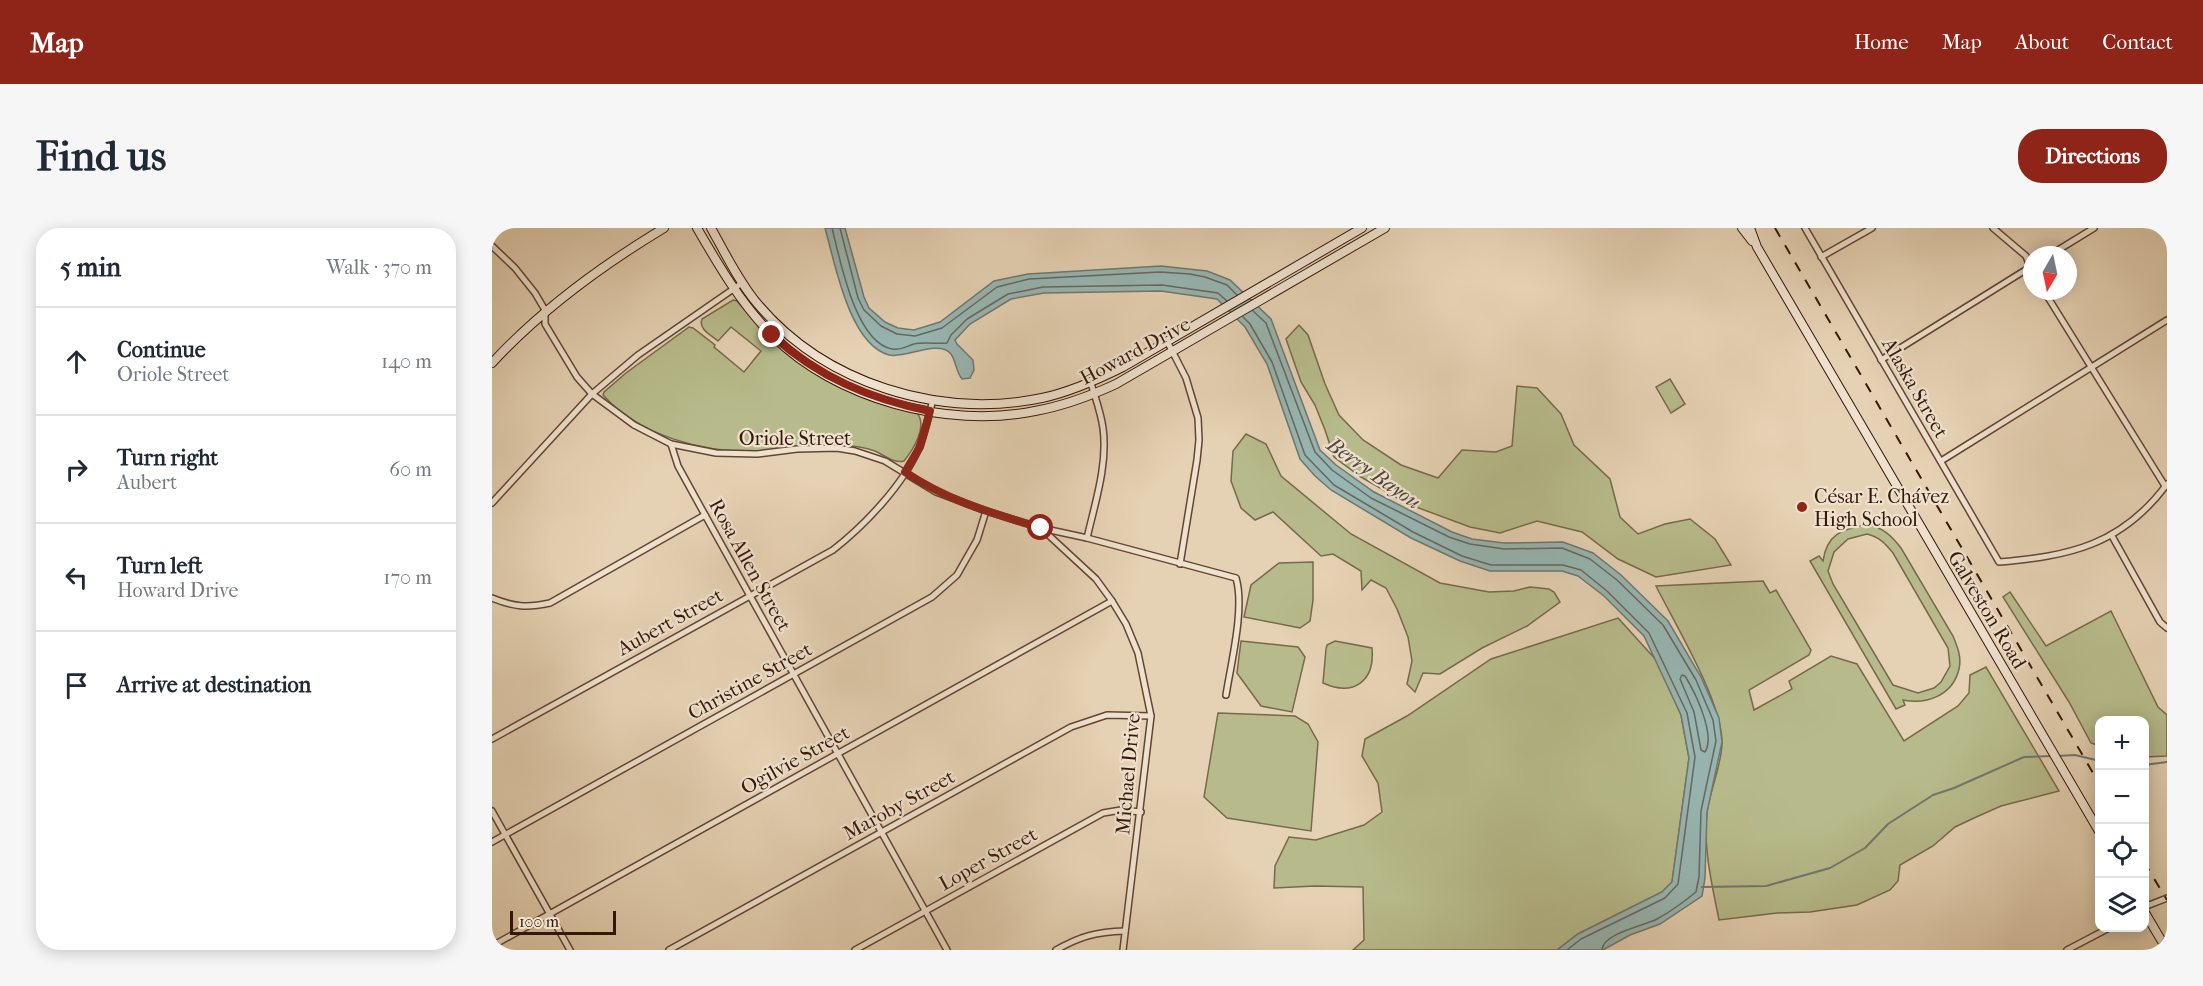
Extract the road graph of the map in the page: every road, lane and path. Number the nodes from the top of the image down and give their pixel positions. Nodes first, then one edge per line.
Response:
1 (664, 228) edge
2 (697, 228) edge
3 (711, 228) edge
4 (1362, 228) edge
5 (1385, 228) edge
6 (1742, 228) edge
7 (1750, 228) edge
8 (1804, 228) edge
9 (1872, 228) edge
10 (1993, 228) edge
11 (2094, 228) edge
12 (492, 246) edge
13 (2065, 246) edge
14 (1757, 247) junction
15 (2023, 253) edge
16 (1312, 257) junction
17 (1821, 257) junction
18 (1318, 268) junction
19 (2023, 274) edge
20 (742, 283) junction
21 (734, 289) junction
22 (2050, 300) edge
23 (545, 310) junction
24 (2167, 320) edge
25 (1167, 341) junction
26 (1172, 352) junction
27 (1881, 360) junction
28 (492, 363) edge
29 (2091, 367) junction
30 (845, 372) junction
31 (839, 382) junction
32 (1090, 383) junction
33 (592, 394) junction
34 (1094, 394) junction
35 (933, 399) junction
36 (1010, 403) junction
37 (930, 411) junction
38 (1011, 414) junction
39 (671, 444) junction
40 (1941, 462) junction
41 (905, 472) junction
42 (2166, 485) edge
43 (492, 503) edge
44 (986, 512) junction
45 (705, 515) junction
46 (1041, 528) junction
47 (2112, 536) junction
48 (1087, 538) junction
49 (1180, 564) junction
50 (749, 595) junction
51 (492, 598) edge
52 (1112, 601) junction
53 (2167, 628) edge
54 (794, 674) junction
55 (1226, 695) dead end
56 (1151, 716) junction
57 (492, 739) edge
58 (837, 753) junction
59 (492, 811) edge
60 (1141, 812) junction
61 (2095, 825) edge
62 (881, 832) junction
63 (505, 835) junction
64 (492, 842) edge
65 (2167, 898) edge
66 (2149, 907) edge
67 (924, 911) junction
68 (550, 913) junction
69 (2149, 916) edge
70 (1125, 931) junction
71 (2100, 932) edge
72 (492, 946) edge
73 (570, 950) edge
74 (669, 950) edge
75 (855, 950) edge
76 (947, 950) edge
77 (1056, 950) edge
78 (1123, 950) edge
79 (2067, 950) edge
80 (2167, 950) edge

1 - 23 main road
2 - 21 main road, Howard Drive
3 - 20 main road, Howard Drive
4 - 16 main road, Howard Drive
5 - 18 main road, Howard Drive
6 - 14 main road, Galveston Road
7 - 14 main road, Galveston Road
8 - 17 street, Alaska Street
9 - 17 street
10 - 15 street
11 - 13 street
12 - 23 street, Oriole Street
14 - 61 main road, Galveston Road
16 - 18 main road
16 - 25 main road, Howard Drive
17 - 27 street, Alaska Street
18 - 26 main road, Howard Drive
19 - 27 street
20 - 21 street
20 - 30 main road, Howard Drive
21 - 31 main road, Howard Drive
21 - 33 street
22 - 29 street
23 - 28 main road
23 - 33 street, Oriole Street
24 - 29 street
25 - 26 street
25 - 32 main road, Howard Drive
26 - 34 main road, Howard Drive
26 - 49 street
27 - 40 street, Alaska Street
29 - 40 street
29 - 42 street
30 - 31 main road
30 - 35 main road, Howard Drive
31 - 37 main road, Howard Drive
32 - 34 street
32 - 36 main road, Howard Drive
33 - 39 street, Oriole Street
33 - 43 street
34 - 38 main road, Howard Drive
34 - 48 street
35 - 36 main road, Howard Drive
35 - 37 street, Aubert Street
36 - 38 main road
37 - 38 main road, Howard Drive
37 - 41 street, Aubert Street
39 - 41 street, Oriole Street
39 - 45 street, Rosa Allen Street
40 - 47 street, Alaska Street
41 - 44 street, Oriole Street
41 - 50 street, Aubert Street
42 - 47 street
44 - 46 street, Oriole Street
44 - 54 street, Christine Street
45 - 50 street, Rosa Allen Street
45 - 51 street
46 - 48 street, Oriole Street
46 - 52 street, Michael Drive
47 - 53 street
48 - 49 street, Oriole Street
49 - 55 street, Oriole Street
50 - 54 street, Rosa Allen Street
50 - 57 street, Aubert Street
52 - 56 street, Michael Drive
52 - 58 street, Ogilvie Street
54 - 58 street, Rosa Allen Street
54 - 63 street, Christine Street
56 - 60 street, Michael Drive
56 - 62 street, Maroby Street
58 - 62 street, Rosa Allen Street
58 - 68 street, Ogilvie Street
59 - 63 street
60 - 67 street, Loper Street
60 - 70 street, Michael Drive
62 - 67 street, Rosa Allen Street
62 - 74 street, Maroby Street
63 - 64 street, Christine Street
63 - 68 street
65 - 66 street
67 - 75 street, Loper Street
67 - 76 street, Rosa Allen Street
68 - 72 street, Ogilvie Street
68 - 73 street
69 - 80 main road
70 - 77 street
70 - 78 street, Michael Drive
71 - 79 street

